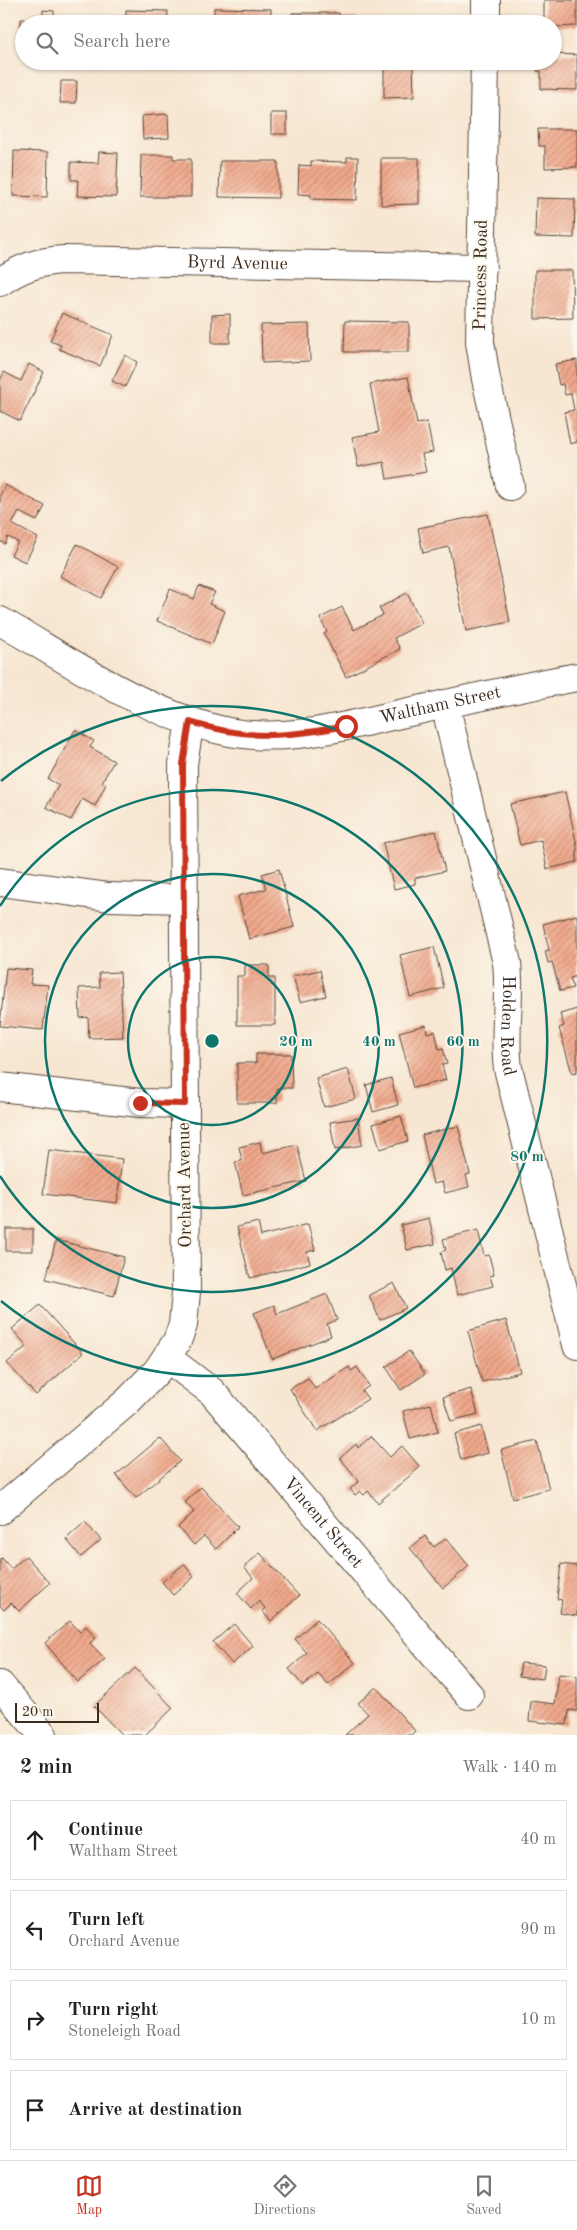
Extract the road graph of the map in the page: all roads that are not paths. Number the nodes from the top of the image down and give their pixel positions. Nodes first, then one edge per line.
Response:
1 (486, 0) edge
2 (486, 15) edge
3 (485, 70) edge
4 (482, 268) junction
5 (0, 282) edge
6 (510, 486) dead end
7 (0, 621) edge
8 (577, 677) edge
9 (445, 704) junction
10 (190, 722) junction
11 (0, 882) edge
12 (183, 899) junction
13 (0, 1086) edge
14 (185, 1104) junction
15 (577, 1345) edge
16 (168, 1358) junction
17 (0, 1510) edge
18 (0, 1685) edge
19 (470, 1695) dead end
20 (43, 1735) edge

1 - 2 street
3 - 4 street, Princess Road
4 - 5 street, Byrd Avenue
4 - 6 street, Princess Road
7 - 10 street, Waltham Street
8 - 9 street, Waltham Street
9 - 10 street, Waltham Street
9 - 15 street, Holden Road
10 - 12 street, Orchard Avenue
11 - 12 street
12 - 14 street, Orchard Avenue
13 - 14 street
14 - 16 street, Orchard Avenue
16 - 17 street, Orchard Avenue
16 - 19 street, Vincent Street
18 - 20 street

